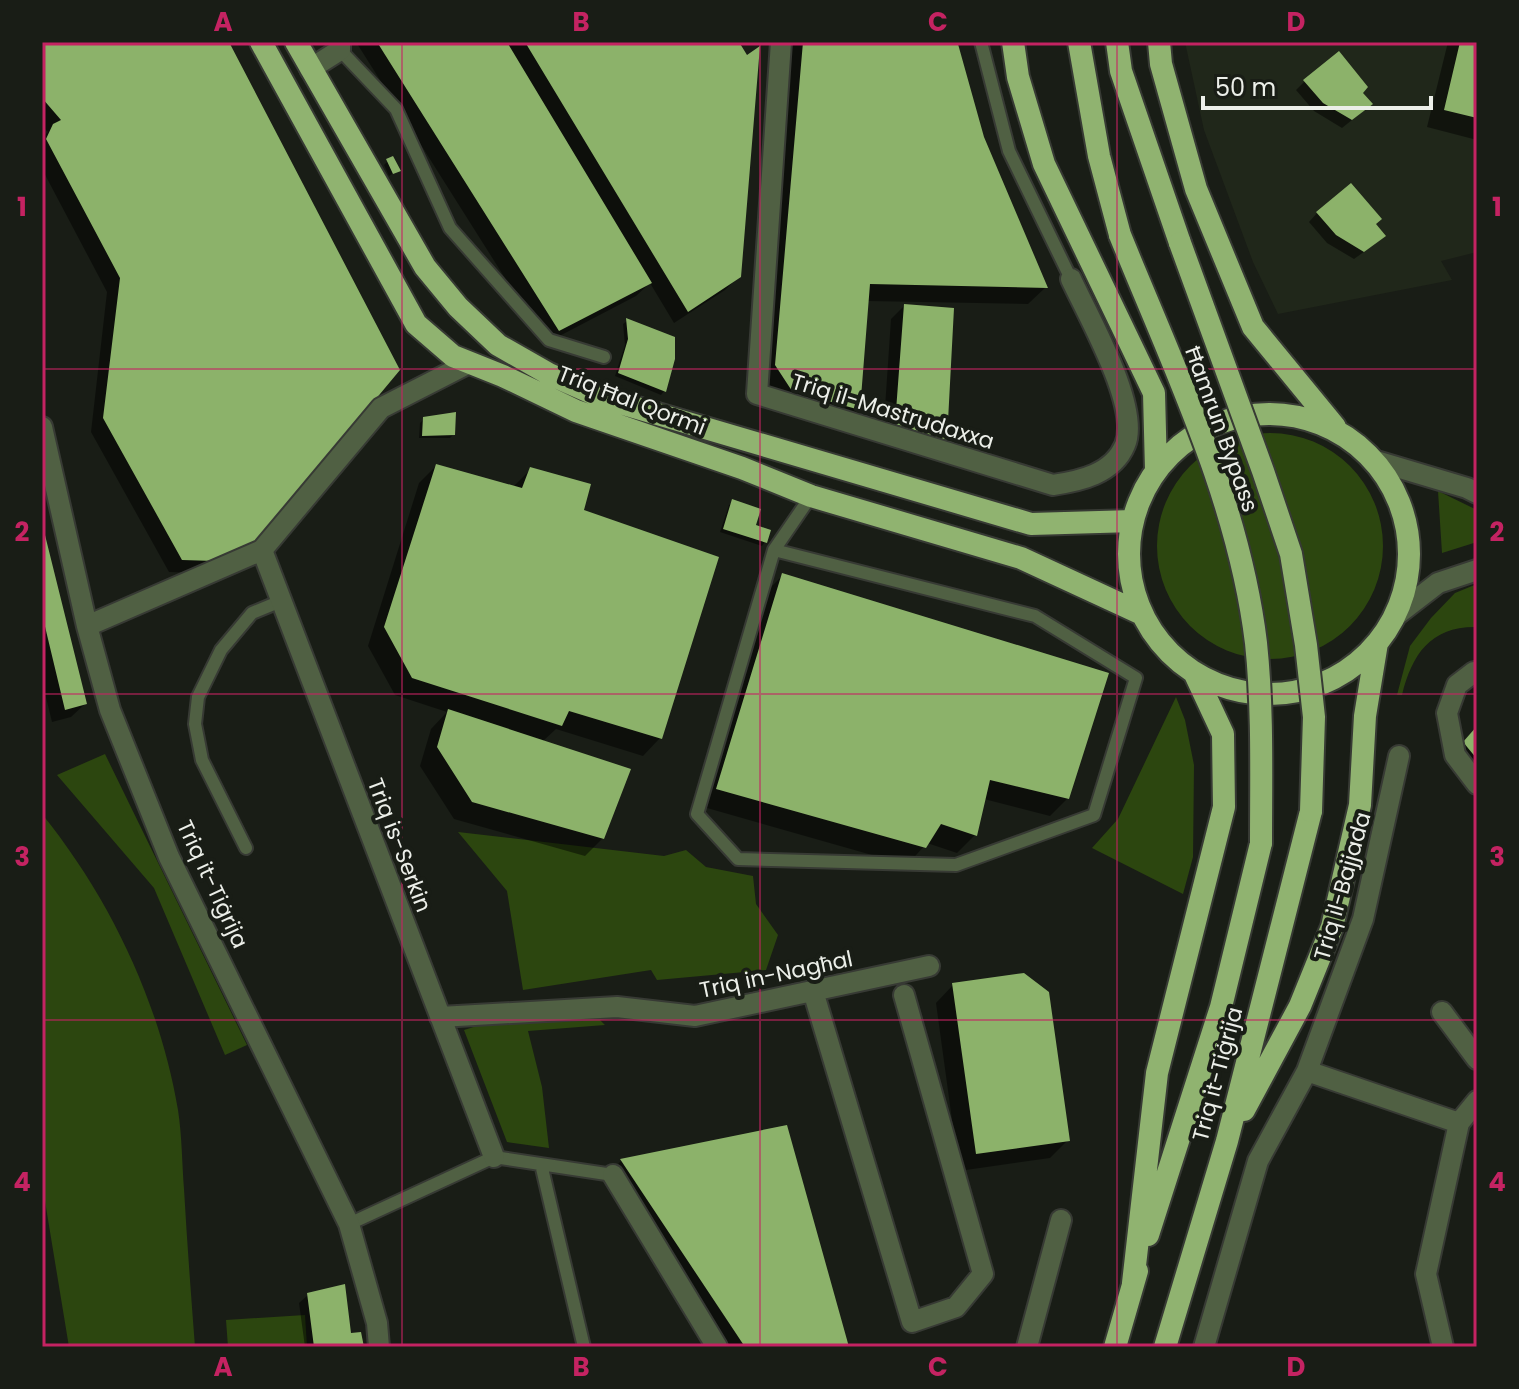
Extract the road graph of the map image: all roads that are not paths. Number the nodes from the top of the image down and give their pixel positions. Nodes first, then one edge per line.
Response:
1 (261, 42) edge
2 (296, 42) edge
3 (781, 42) edge
4 (981, 42) edge
5 (1013, 42) edge
6 (1079, 42) edge
7 (1117, 42) edge
8 (1159, 42) edge
9 (340, 46) edge
10 (310, 69) junction
11 (1071, 279) joint
12 (604, 357) dead end
13 (469, 363) junction
14 (42, 427) edge
15 (1340, 433) junction
16 (45, 457) edge
17 (1373, 460) junction
18 (1156, 470) junction
19 (1477, 493) edge
20 (811, 496) junction
21 (1133, 521) junction
22 (262, 550) junction
23 (774, 550) junction
24 (1477, 570) edge
25 (281, 601) junction
26 (1142, 614) junction
27 (1394, 617) junction
28 (87, 626) junction
29 (1377, 643) junction
30 (1194, 672) junction
31 (1477, 673) edge
32 (1399, 756) dead end
33 (1477, 784) edge
34 (1311, 811) joint
35 (1261, 843) joint
36 (246, 848) dead end
37 (929, 966) dead end
38 (813, 991) junction
39 (904, 995) dead end
40 (1442, 1012) dead end
41 (440, 1017) junction
42 (1477, 1059) edge
43 (1307, 1071) junction
44 (1477, 1101) edge
45 (1459, 1123) junction
46 (1227, 1141) junction
47 (494, 1157) junction
48 (541, 1164) junction
49 (613, 1175) joint
50 (1061, 1220) dead end
51 (349, 1224) junction
52 (1133, 1283) junction
53 (379, 1347) edge
54 (584, 1347) edge
55 (717, 1347) edge
56 (1027, 1347) edge
57 (1115, 1347) edge
58 (1165, 1347) edge
59 (1204, 1347) edge
60 (1443, 1347) edge

1 - 13 highway, Triq Ħal Qormi
2 - 10 highway, Triq Ħal Qormi
3 - 11 street, Triq il-Mastrudaxxa
4 - 11 lane
5 - 18 highway
6 - 35 highway, Ħamrun Bypass, bridge
7 - 34 highway, Ħamrun Bypass, bridge
8 - 15 highway
9 - 10 street
9 - 12 lane
10 - 21 highway, Triq Ħal Qormi
13 - 20 highway, Triq Ħal Qormi
13 - 22 street
14 - 16 street, Triq it-Tiġrija
15 - 17 highway
15 - 18 highway
16 - 28 street, Triq it-Tiġrija
17 - 19 street
17 - 27 highway
18 - 21 highway
20 - 23 lane
20 - 26 highway, Triq Ħal Qormi
21 - 26 highway
22 - 25 street, Triq is-Serkin
22 - 28 street
23 - 23 lane
24 - 27 street
25 - 36 lane
25 - 41 street, Triq is-Serkin
26 - 30 highway
27 - 29 highway
28 - 51 street, Triq it-Tiġrija
29 - 30 highway
29 - 46 highway
30 - 52 highway
31 - 33 street
32 - 43 street, Triq il-Bajjada
34 - 46 highway, Triq it-Tiġrija
35 - 52 highway, Triq it-Tiġrija
37 - 38 street, Triq in-Nagħal
38 - 39 street
38 - 41 street, Triq in-Nagħal
40 - 42 street
41 - 47 street, Triq is-Serkin
43 - 45 street
43 - 59 street, Triq il-Bajjada
44 - 45 street
45 - 60 street
46 - 58 highway, Triq it-Tiġrija
47 - 48 lane
47 - 51 lane
48 - 49 lane
48 - 54 lane
49 - 55 street
50 - 56 street
51 - 53 street, Triq it-Tiġrija
52 - 57 highway, Triq it-Tiġrija

